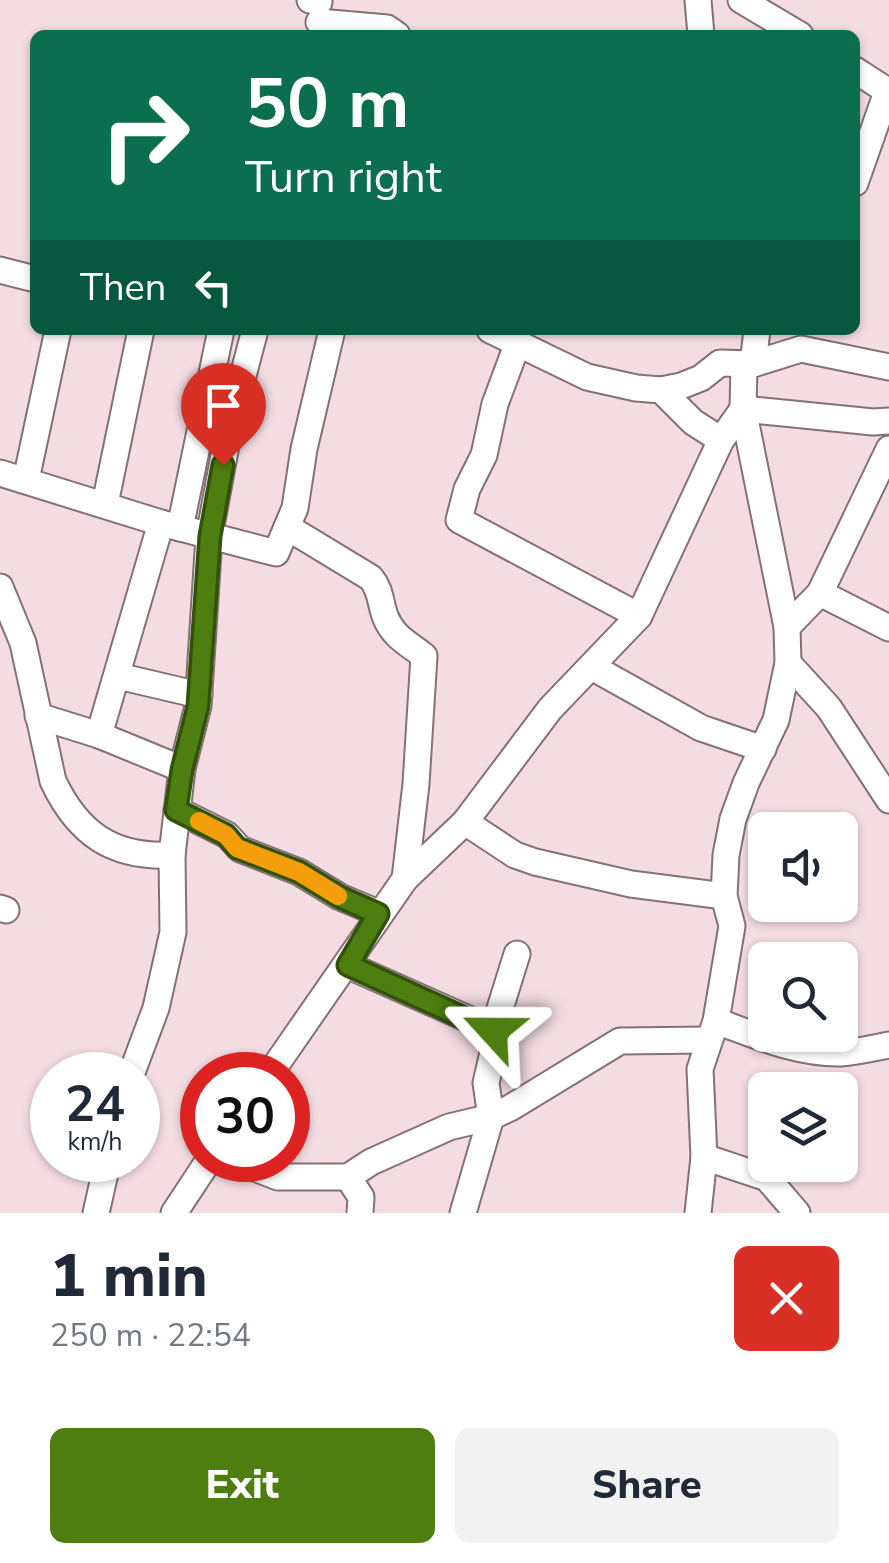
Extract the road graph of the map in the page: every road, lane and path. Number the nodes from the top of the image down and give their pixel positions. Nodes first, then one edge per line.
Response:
1 (698, 0) edge
2 (740, 0) edge
3 (318, 12) edge
4 (390, 30) edge
5 (701, 30) edge
6 (791, 30) edge
7 (860, 73) edge
8 (888, 92) edge
9 (860, 169) edge
10 (0, 270) edge
11 (30, 278) edge
12 (57, 335) edge
13 (140, 335) edge
14 (221, 335) edge
15 (254, 335) edge
16 (331, 335) edge
17 (506, 335) edge
18 (756, 335) edge
19 (809, 340) edge
20 (748, 364) junction
21 (889, 367) edge
22 (661, 390) junction
23 (743, 409) junction
24 (889, 421) edge
25 (721, 440) junction
26 (889, 449) edge
27 (0, 474) edge
28 (26, 480) junction
29 (104, 504) junction
30 (170, 526) junction
31 (288, 528) junction
32 (210, 536) junction
33 (0, 587) edge
34 (820, 593) junction
35 (639, 616) junction
36 (787, 627) junction
37 (889, 628) edge
38 (788, 663) junction
39 (592, 667) junction
40 (118, 676) junction
41 (199, 695) junction
42 (38, 716) junction
43 (99, 735) junction
44 (762, 749) junction
45 (182, 770) junction
46 (889, 800) edge
47 (176, 810) junction
48 (464, 822) junction
49 (172, 855) junction
50 (405, 879) junction
51 (724, 896) junction
52 (378, 914) junction
53 (517, 954) dead end
54 (348, 965) junction
55 (712, 1030) junction
56 (493, 1031) junction
57 (889, 1046) edge
58 (140, 1052) edge
59 (286, 1052) edge
60 (491, 1117) junction
61 (704, 1157) junction
62 (310, 1177) edge
63 (348, 1177) junction
64 (103, 1182) edge
65 (194, 1182) edge
66 (96, 1213) edge
67 (174, 1213) edge
68 (360, 1213) edge
69 (463, 1213) edge
70 (698, 1213) edge
71 (796, 1213) edge

1 - 5 street
2 - 6 street
3 - 4 street
7 - 8 street
8 - 9 street
10 - 11 street
12 - 28 street
13 - 29 street
14 - 30 street
15 - 32 street
16 - 31 street
17 - 22 street
17 - 35 street
18 - 20 street
19 - 20 street
19 - 21 street
20 - 22 street
20 - 23 street
22 - 25 street
23 - 24 street
23 - 25 street
23 - 36 street
25 - 35 street
26 - 34 street
27 - 28 street
28 - 29 street
29 - 30 street
30 - 32 street
30 - 40 street
31 - 32 street
31 - 50 street
32 - 41 street
33 - 42 street
34 - 36 street
34 - 37 street
35 - 39 street
36 - 38 street
38 - 44 street
38 - 46 street
39 - 44 street
39 - 48 street
40 - 41 street
40 - 43 street
41 - 45 street
42 - 43 street
42 - 49 street
43 - 45 street
44 - 51 street
45 - 47 street
47 - 49 street
47 - 52 street
48 - 50 street
48 - 51 street
49 - 58 street
50 - 52 street
51 - 55 street
52 - 54 street
53 - 56 street
54 - 56 street
54 - 59 street
55 - 57 street
55 - 60 street
55 - 61 street
56 - 60 street
60 - 63 street
60 - 69 street
61 - 70 street
61 - 71 street
62 - 63 street
63 - 68 street
64 - 66 street
65 - 67 street

